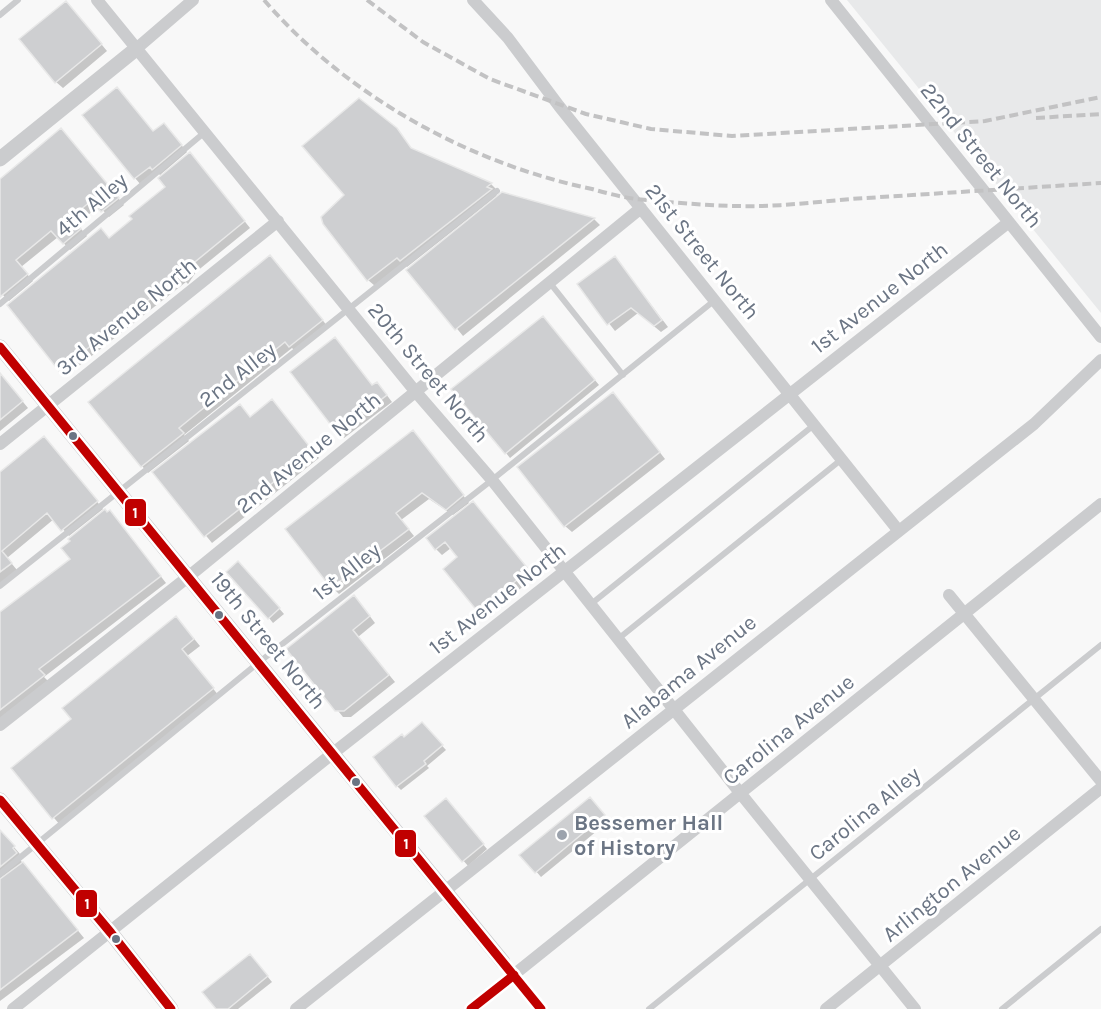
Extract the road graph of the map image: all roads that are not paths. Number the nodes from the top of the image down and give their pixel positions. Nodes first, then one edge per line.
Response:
1 (18, 0) edge
2 (97, 0) edge
3 (194, 0) edge
4 (473, 0) edge
5 (831, 0) edge
6 (0, 15) edge
7 (136, 49) junction
8 (205, 132) junction
9 (0, 159) edge
10 (497, 191) dead end
11 (641, 208) junction
12 (278, 221) junction
13 (1009, 222) junction
14 (550, 282) junction
15 (715, 300) junction
16 (0, 304) edge
17 (349, 308) junction
18 (1101, 337) edge
19 (0, 347) edge
20 (1101, 360) edge
21 (622, 375) junction
22 (415, 391) junction
23 (789, 394) junction
24 (48, 406) junction
25 (814, 425) junction
26 (0, 444) edge
27 (842, 459) junction
28 (492, 480) junction
29 (117, 491) junction
30 (1101, 504) edge
31 (898, 530) junction
32 (564, 572) junction
33 (188, 577) junction
34 (0, 586) edge
35 (949, 595) dead end
36 (591, 604) junction
37 (964, 614) junction
38 (618, 639) junction
39 (1101, 645) edge
40 (258, 663) junction
41 (1034, 699) junction
42 (674, 708) junction
43 (0, 725) edge
44 (333, 754) junction
45 (1101, 781) edge
46 (1101, 788) edge
47 (741, 794) junction
48 (0, 800) edge
49 (38, 844) junction
50 (0, 874) edge
51 (811, 878) junction
52 (445, 891) junction
53 (1101, 929) edge
54 (111, 933) junction
55 (503, 962) joint
56 (881, 966) junction
57 (514, 975) junction
58 (13, 1009) edge
59 (171, 1009) edge
60 (296, 1009) edge
61 (471, 1009) edge
62 (541, 1009) edge
63 (649, 1009) edge
64 (826, 1009) edge
65 (915, 1009) edge
66 (1002, 1009) edge

1 - 6 lane
2 - 7 street, 20th Street North
3 - 7 street
4 - 11 street, 21st Street North
5 - 13 street, 22nd Street North
7 - 8 street, 20th Street North
7 - 9 street
8 - 12 street, 20th Street North
8 - 16 lane, 4th Alley
10 - 17 lane, 2nd Alley
11 - 14 street, 2nd Avenue North
11 - 15 street, 21st Street North
12 - 17 street, 20th Street North
12 - 24 street, 3rd Avenue North
13 - 18 street, 22nd Street North
13 - 23 street, 1st Avenue North
14 - 21 lane
14 - 22 street, 2nd Avenue North
15 - 21 lane, 1st Alley
15 - 23 street, 21st Street North
17 - 22 street, 20th Street North
17 - 29 lane, 2nd Alley
19 - 24 street, 19th Street North
20 - 31 street, Alabama Avenue
21 - 28 lane, 1st Alley
22 - 28 street, 20th Street North
22 - 33 street, 2nd Avenue North
23 - 25 street, 21st Street North
23 - 32 street, 1st Avenue North
24 - 26 street, 3rd Avenue North
24 - 29 street, 19th Street North
25 - 27 street, 21st Street North
25 - 36 lane
27 - 31 street, 21st Street North
27 - 38 lane
28 - 32 street, 20th Street North
28 - 40 lane, 1st Alley
29 - 33 street, 19th Street North
29 - 34 lane, 2nd Alley
30 - 37 street, Carolina Avenue
31 - 42 street, Alabama Avenue
32 - 36 street, 20th Street North
32 - 44 street, 1st Avenue North
33 - 40 street, 19th Street North
33 - 43 street, 2nd Avenue North
35 - 37 street
36 - 38 street, 20th Street North
37 - 41 street
37 - 47 street, Carolina Avenue
38 - 42 street, 20th Street North
39 - 41 lane, Carolina Alley
40 - 44 street, 19th Street North
40 - 49 lane, 1st Alley
41 - 45 street
41 - 51 lane, Carolina Alley
42 - 47 street, 20th Street North
42 - 52 street, Alabama Avenue
44 - 52 street, 19th Street North
44 - 54 street, 1st Avenue North
46 - 56 street, Arlington Avenue
47 - 51 street, 20th Street North
47 - 57 street, Carolina Avenue
48 - 49 street
49 - 50 lane, 1st Alley
49 - 54 street
51 - 56 street, 20th Street North
51 - 63 lane, Carolina Alley
52 - 55 street, 19th Street North
52 - 60 street, Alabama Avenue
53 - 66 lane
54 - 58 street, 1st Avenue North
54 - 59 street
55 - 57 street
56 - 64 street, Arlington Avenue
56 - 65 street, 20th Street North
57 - 61 street, Carolina Avenue
57 - 62 street

